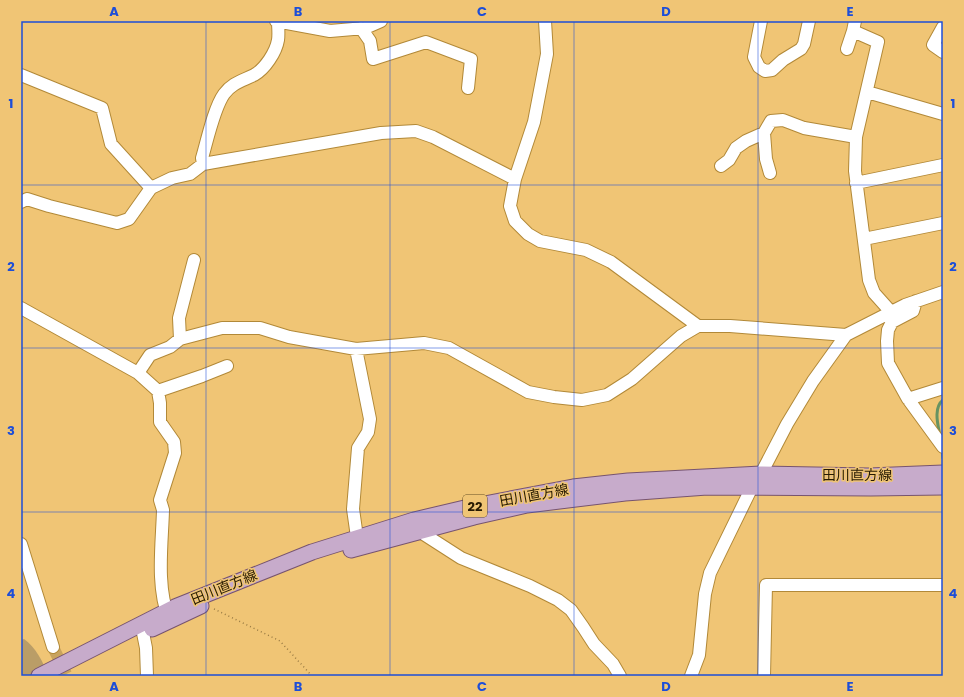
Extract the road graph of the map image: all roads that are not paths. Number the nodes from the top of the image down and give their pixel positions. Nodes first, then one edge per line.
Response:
1 (277, 21) edge
2 (381, 21) edge
3 (545, 21) edge
4 (761, 21) edge
5 (809, 21) edge
6 (854, 26) edge
7 (943, 27) edge
8 (361, 28) junction
9 (847, 49) dead end
10 (943, 52) edge
11 (21, 75) edge
12 (468, 88) dead end
13 (867, 92) junction
14 (943, 114) edge
15 (764, 133) junction
16 (856, 137) junction
17 (203, 164) junction
18 (943, 165) edge
19 (721, 166) dead end
20 (770, 173) dead end
21 (515, 179) junction
22 (856, 182) junction
23 (151, 188) junction
24 (21, 202) edge
25 (943, 223) edge
26 (864, 239) junction
27 (194, 260) dead end
28 (943, 292) edge
29 (916, 301) junction
30 (21, 308) edge
31 (891, 312) junction
32 (698, 326) junction
33 (846, 335) junction
34 (180, 339) junction
35 (356, 349) junction
36 (227, 366) dead end
37 (138, 373) junction
38 (943, 388) edge
39 (158, 391) junction
40 (908, 399) junction
41 (943, 447) edge
42 (943, 473) edge
43 (761, 474) junction
44 (752, 487) junction
45 (943, 487) edge
46 (419, 531) junction
47 (359, 542) junction
48 (21, 544) edge
49 (943, 585) edge
50 (168, 616) junction
51 (143, 633) junction
52 (53, 646) tunnel mouth
53 (39, 676) edge
54 (60, 676) edge
55 (147, 676) edge
56 (620, 676) edge
57 (691, 676) edge
58 (764, 676) edge

1 - 8 street
1 - 17 street
2 - 8 street
3 - 21 street
4 - 5 street
6 - 9 street
6 - 13 street
7 - 10 street
8 - 12 street
11 - 23 street
13 - 14 street
13 - 16 street
15 - 16 street
15 - 19 street
15 - 20 street
16 - 22 street
17 - 21 street
17 - 23 street
18 - 22 street
21 - 32 street
22 - 26 street
23 - 24 street
25 - 26 street
26 - 31 street
27 - 34 street
28 - 29 street
29 - 31 street
29 - 40 street
30 - 37 street
31 - 33 street
32 - 33 street
32 - 35 street
33 - 43 street
34 - 35 street
34 - 37 street
35 - 47 street
36 - 39 street
37 - 39 street
38 - 40 street
39 - 50 street
40 - 41 street
42 - 43 main road, 田川直方線 / 22
43 - 44 street
43 - 47 main road, 田川直方線 / 22
44 - 45 main road, 田川直方線 / 22
44 - 46 main road, 田川直方線 / 22
44 - 57 street
46 - 47 main road, 田川直方線 / 22
46 - 56 street
47 - 50 main road, 田川直方線 / 22
47 - 50 main road, 田川直方線 / 22
48 - 52 street
49 - 58 street
50 - 51 main road, 田川直方線 / 22
50 - 53 main road, 田川直方線 / 22
51 - 54 main road, 田川直方線 / 22
51 - 55 street

